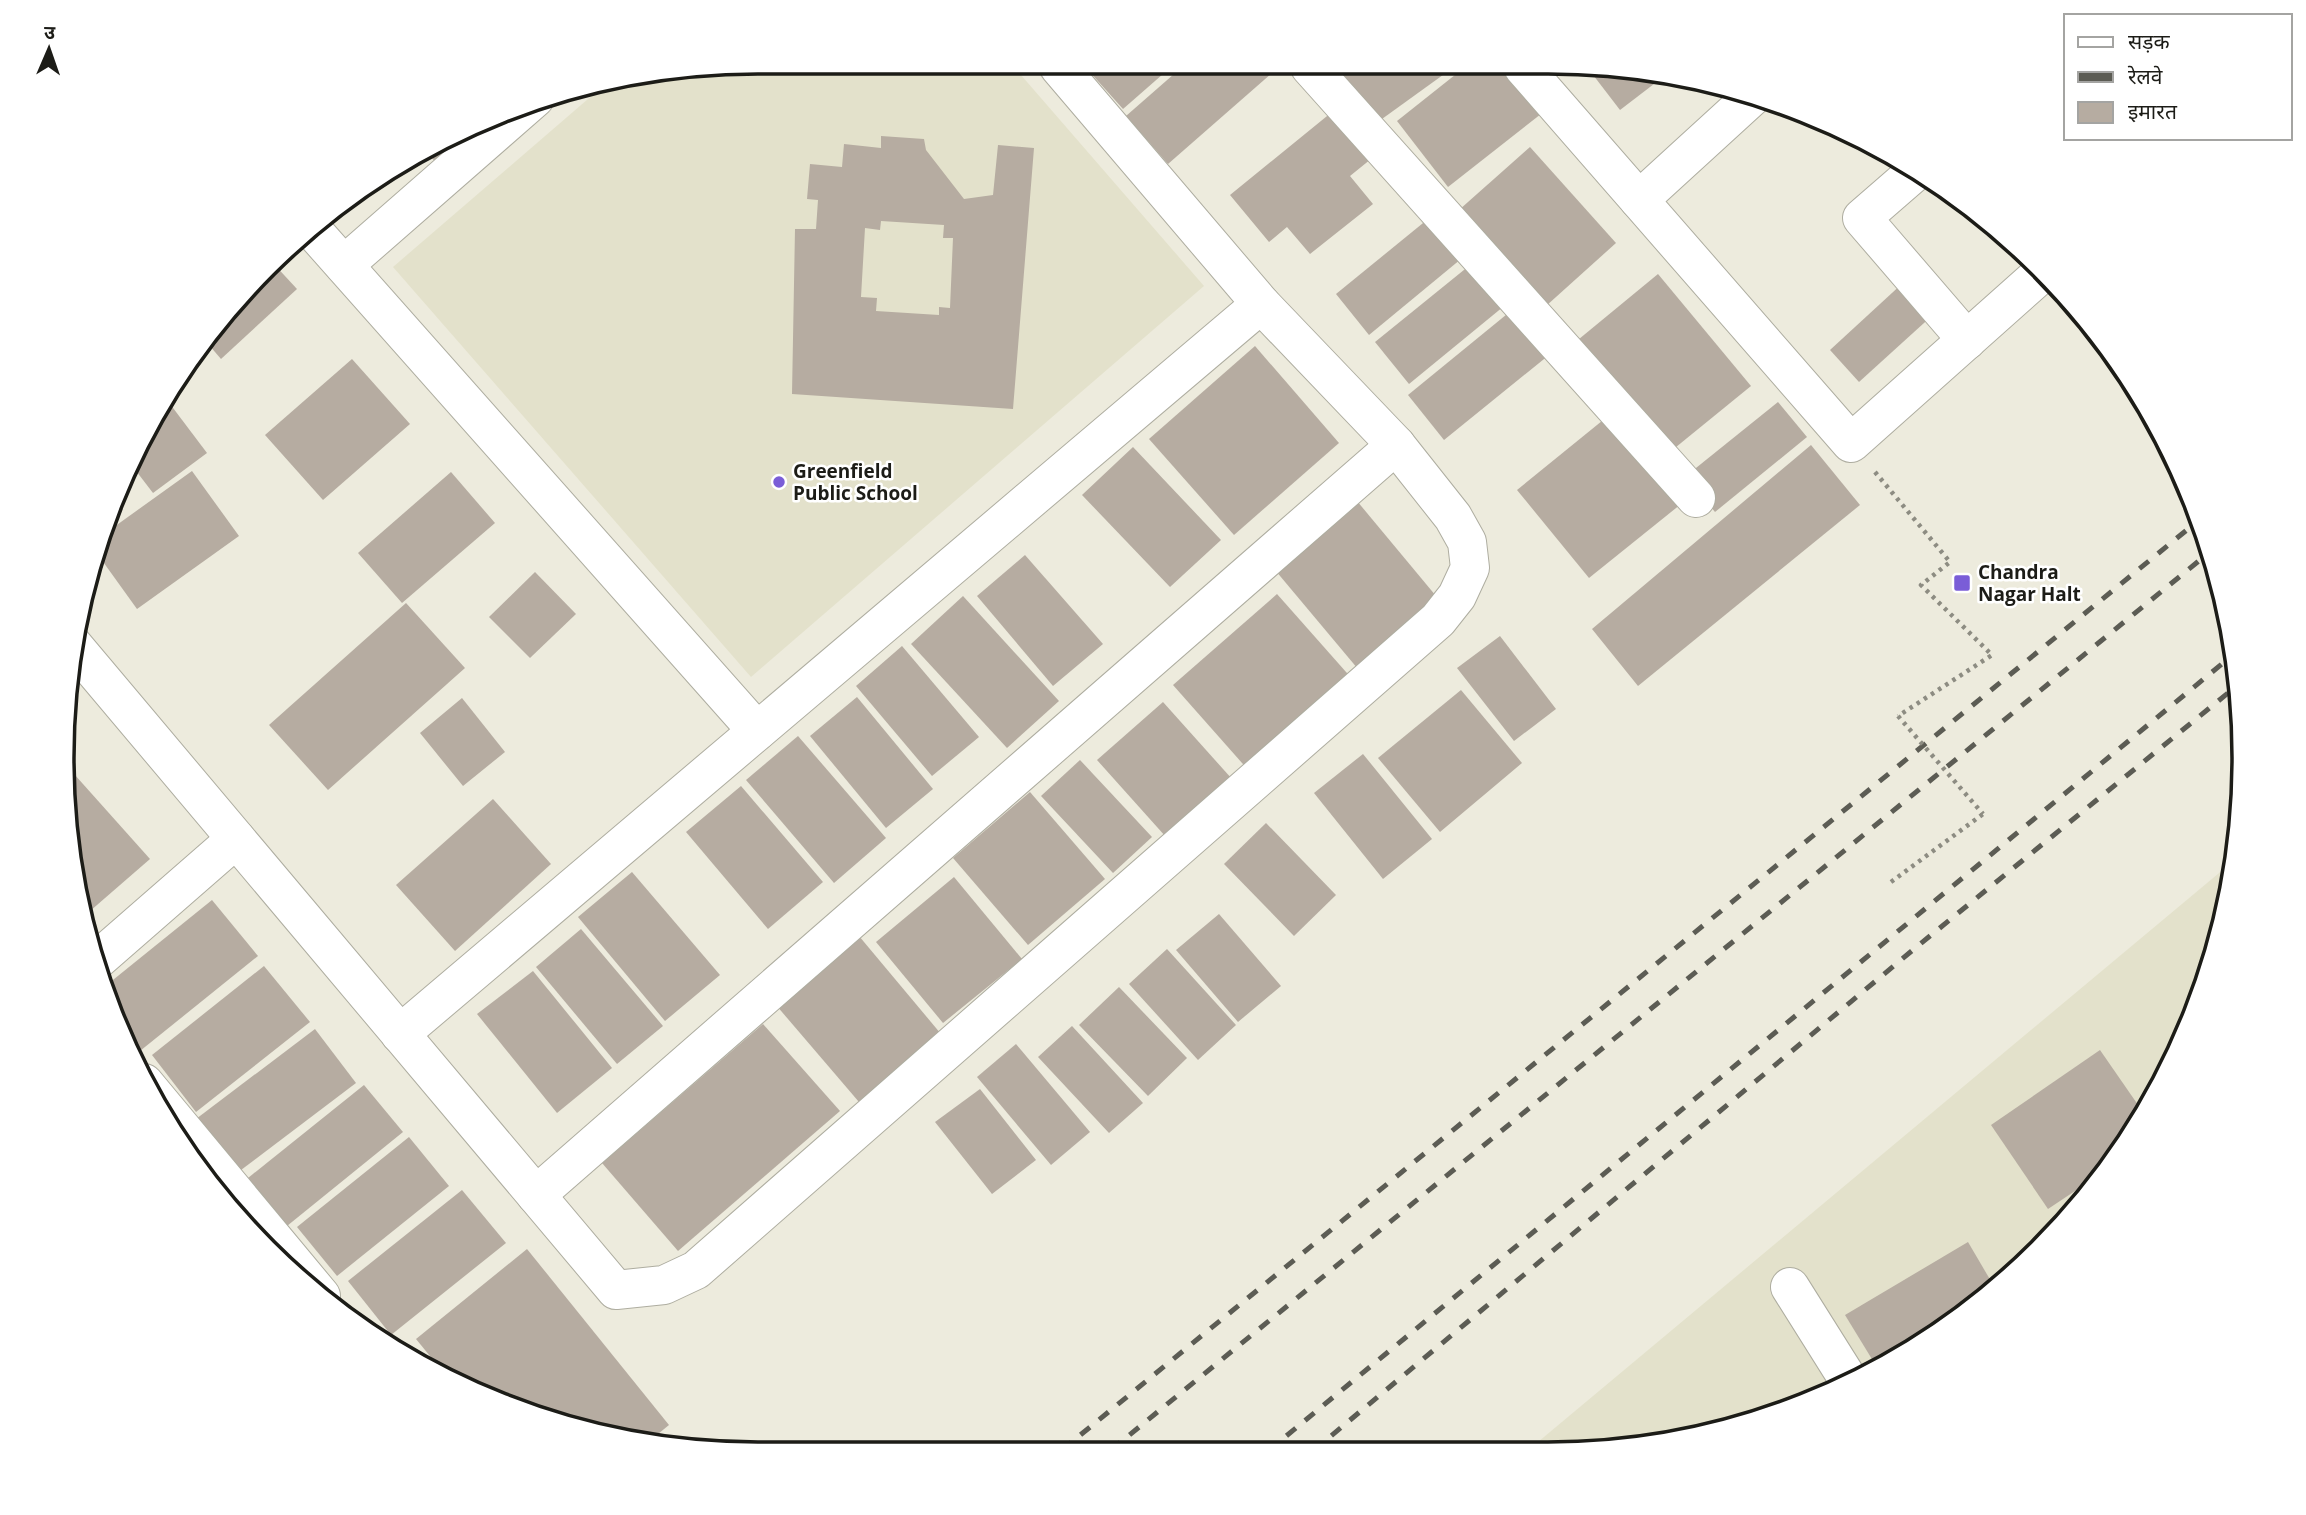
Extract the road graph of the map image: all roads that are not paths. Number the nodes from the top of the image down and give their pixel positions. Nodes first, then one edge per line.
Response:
1 (1065, 74) edge
2 (1316, 74) edge
3 (1530, 74) edge
4 (1745, 103) edge
5 (508, 121) edge
6 (1909, 176) edge
7 (1639, 200) junction
8 (317, 235) edge
9 (344, 265) junction
10 (2036, 278) edge
11 (1261, 304) junction
12 (1967, 340) junction
13 (1396, 445) junction
14 (1696, 498) dead end
15 (81, 655) edge
16 (757, 731) junction
17 (236, 839) junction
18 (103, 955) edge
19 (400, 1034) junction
20 (187, 1134) edge
21 (536, 1195) junction
22 (280, 1247) edge
23 (1790, 1287) dead end
24 (1845, 1374) edge

1 - 11 street
2 - 14 street
3 - 7 street
4 - 7 street
5 - 9 street
6 - 12 street
7 - 12 street
8 - 9 street
9 - 16 street
10 - 12 street
11 - 13 street
11 - 16 street
13 - 21 street
13 - 21 street
15 - 17 street
16 - 19 street
17 - 18 street
17 - 19 street
19 - 21 street
20 - 22 street
23 - 24 street

